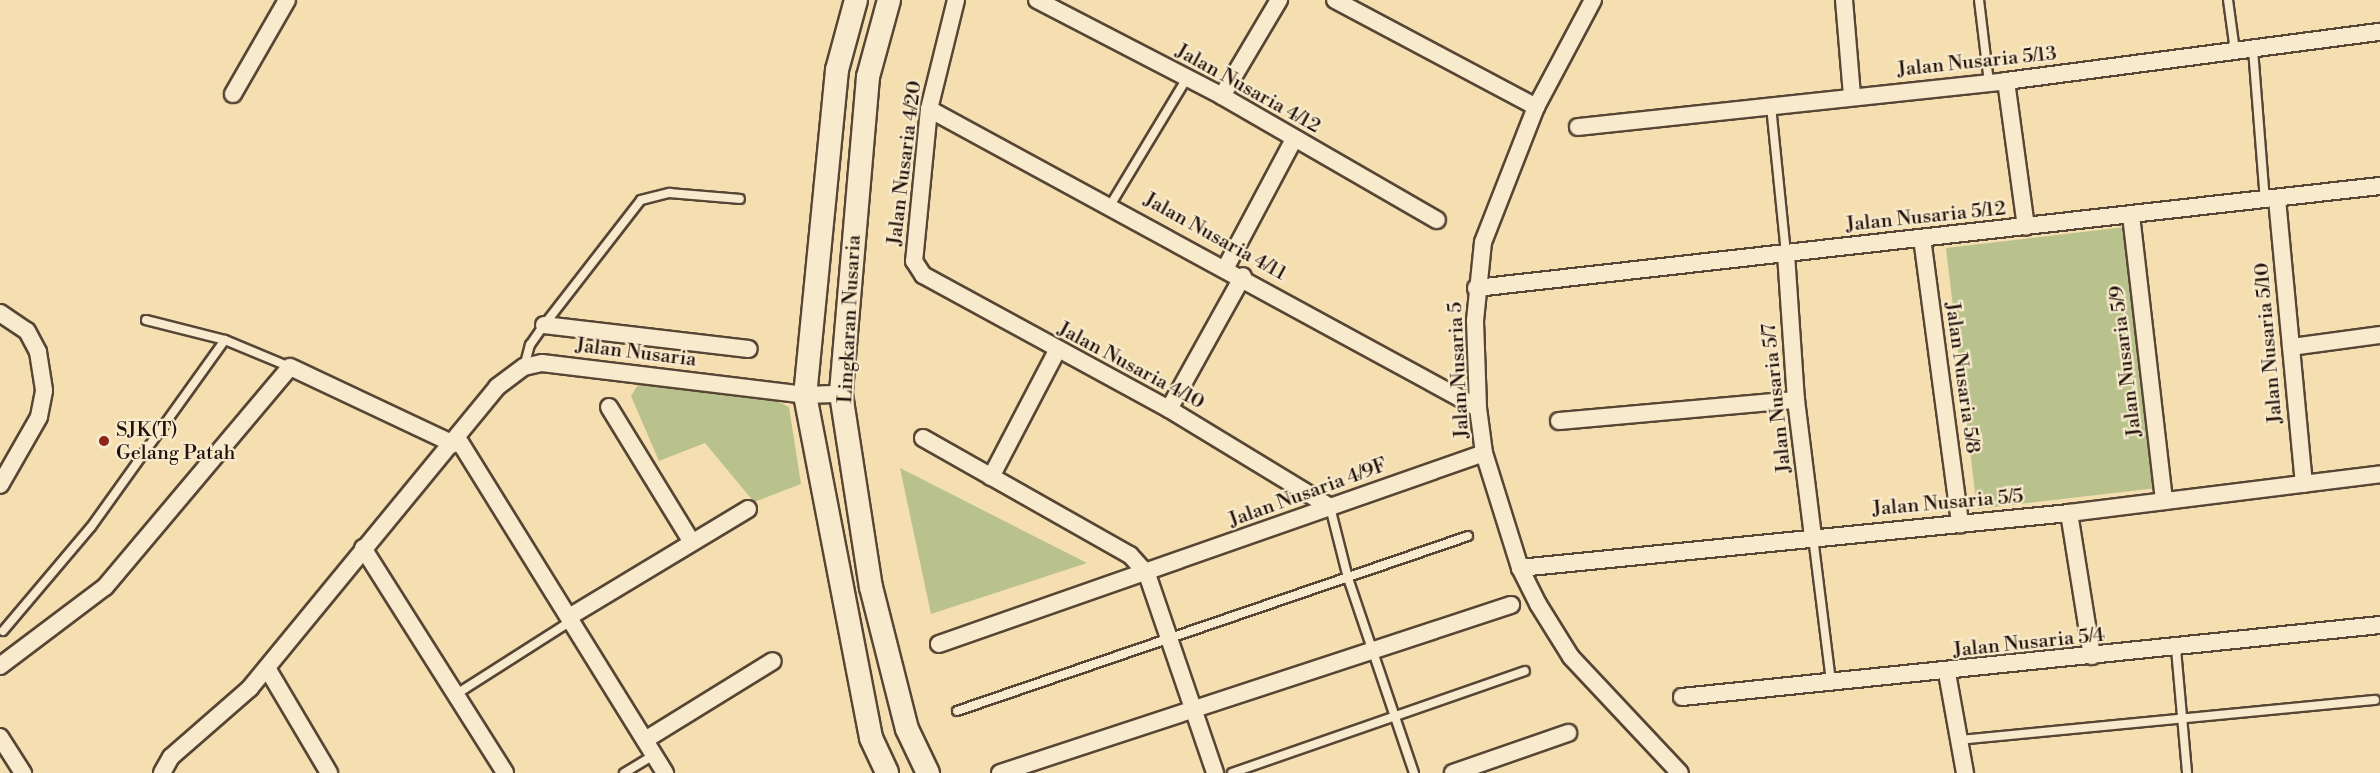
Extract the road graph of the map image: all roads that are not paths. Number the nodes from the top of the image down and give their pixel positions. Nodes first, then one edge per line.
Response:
1 (288, 0) edge
2 (856, 0) edge
3 (889, 0) edge
4 (956, 0) edge
5 (1037, 0) edge
6 (1279, 0) edge
7 (1335, 0) edge
8 (1593, 0) edge
9 (1844, 0) edge
10 (1979, 0) edge
11 (2228, 0) edge
12 (2380, 32) edge
13 (2253, 49) junction
14 (2235, 51) junction
15 (1187, 78) junction
16 (2006, 81) junction
17 (1989, 83) junction
18 (233, 94) dead end
19 (1222, 96) junction
20 (1852, 96) junction
21 (1771, 105) junction
22 (1536, 107) junction
23 (929, 109) junction
24 (1578, 127) dead end
25 (1294, 139) junction
26 (2380, 186) edge
27 (740, 199) dead end
28 (2271, 200) junction
29 (1111, 204) junction
30 (2131, 215) junction
31 (1437, 220) dead end
32 (2026, 227) junction
33 (1922, 238) junction
34 (1786, 254) junction
35 (914, 261) joint
36 (1226, 267) junction
37 (1243, 276) junction
38 (1476, 288) junction
39 (0, 313) edge
40 (146, 320) dead end
41 (544, 324) junction
42 (2380, 335) edge
43 (225, 339) junction
44 (2291, 347) junction
45 (749, 349) dead end
46 (1057, 351) junction
47 (290, 367) junction
48 (524, 367) junction
49 (841, 394) junction
50 (805, 395) junction
51 (1796, 400) junction
52 (609, 407) dead end
53 (1478, 408) junction
54 (1169, 409) junction
55 (1560, 421) dead end
56 (923, 438) dead end
57 (456, 441) junction
58 (1484, 453) junction
59 (2380, 474) edge
60 (991, 477) junction
61 (2304, 484) junction
62 (0, 485) edge
63 (2164, 501) junction
64 (1330, 507) junction
65 (748, 509) dead end
66 (2069, 513) junction
67 (1960, 524) junction
68 (1468, 536) dead end
69 (1813, 537) junction
70 (691, 541) junction
71 (363, 548) junction
72 (1520, 568) junction
73 (1147, 574) junction
74 (1348, 578) junction
75 (1511, 605) dead end
76 (570, 619) junction
77 (2380, 625) edge
78 (3, 632) dead end
79 (1170, 642) junction
80 (939, 644) dead end
81 (2176, 649) junction
82 (1372, 651) junction
83 (2092, 656) junction
84 (774, 661) dead end
85 (0, 666) edge
86 (267, 668) junction
87 (1526, 670) dead end
88 (1947, 673) junction
89 (1831, 682) junction
90 (454, 696) junction
91 (1682, 697) dead end
92 (2375, 700) dead end
93 (1194, 710) junction
94 (957, 711) dead end
95 (2179, 715) junction
96 (1395, 717) junction
97 (1568, 733) dead end
98 (0, 737) edge
99 (1959, 740) junction
100 (650, 747) junction
101 (23, 773) edge
102 (162, 773) edge
103 (329, 773) edge
104 (505, 773) edge
105 (624, 773) edge
106 (665, 773) edge
107 (887, 773) edge
108 (928, 773) edge
109 (1000, 773) edge
110 (1215, 773) edge
111 (1232, 773) edge
112 (1414, 773) edge
113 (1453, 773) edge
114 (1680, 773) edge
115 (1965, 773) edge
116 (2187, 773) edge

1 - 18 street
2 - 50 main road, Lingkaran Nusaria
3 - 49 main road, Lingkaran Nusaria
4 - 23 street, Jalan Nusaria 4/20
5 - 15 street, Jalan Nusaria 4/12
6 - 19 street
7 - 22 street
8 - 22 street, Jalan Nusaria 5
9 - 20 street
10 - 17 lane
11 - 14 lane
12 - 13 street, Jalan Nusaria 5/13
13 - 14 street, Jalan Nusaria 5/13
13 - 28 lane
14 - 16 street, Jalan Nusaria 5/13
15 - 19 street, Jalan Nusaria 4/12
15 - 29 lane
16 - 17 street, Jalan Nusaria 5/13
16 - 32 street
17 - 20 street, Jalan Nusaria 5/13
19 - 25 street, Jalan Nusaria 4/12
20 - 21 street, Jalan Nusaria 5/13
21 - 24 street, Jalan Nusaria 5/13
21 - 34 lane
22 - 38 street, Jalan Nusaria 5
23 - 29 street, Jalan Nusaria 4/11
23 - 35 street, Jalan Nusaria 4/20
25 - 31 street, Jalan Nusaria 4/12
25 - 36 street
26 - 28 street, Jalan Nusaria 5/12
27 - 41 lane
28 - 30 street, Jalan Nusaria 5/12
28 - 44 street, Jalan Nusaria 5/10
29 - 36 street, Jalan Nusaria 4/11
30 - 32 street, Jalan Nusaria 5/12
30 - 63 street, Jalan Nusaria 5/9
32 - 33 street, Jalan Nusaria 5/12
33 - 34 street, Jalan Nusaria 5/12
33 - 67 street, Jalan Nusaria 5/8
34 - 38 street, Jalan Nusaria 5/12
34 - 51 street, Jalan Nusaria 5/7
35 - 46 street, Jalan Nusaria 4/10
36 - 37 street, Jalan Nusaria 4/11
37 - 53 street, Jalan Nusaria 4/11
37 - 54 street
38 - 53 street, Jalan Nusaria 5
39 - 62 street
40 - 43 lane
41 - 45 street
41 - 48 lane
42 - 44 street
43 - 47 lane
43 - 78 lane
44 - 61 street, Jalan Nusaria 5/10
46 - 54 street, Jalan Nusaria 4/10
46 - 60 street
47 - 57 street
47 - 85 street
48 - 50 street, Jalan Nusaria
48 - 57 street
49 - 50 street, Jalan Nusaria
49 - 108 main road, Lingkaran Nusaria
50 - 107 main road, Lingkaran Nusaria
51 - 55 street
51 - 69 street, Jalan Nusaria 5/7
52 - 70 street
53 - 58 street, Jalan Nusaria 5
54 - 64 street, Jalan Nusaria 4/10
56 - 60 street
57 - 71 street
57 - 76 street
58 - 64 street, Jalan Nusaria 4/9F
58 - 72 street, Jalan Nusaria 5
59 - 61 street, Jalan Nusaria 5/5
60 - 73 street
61 - 63 street, Jalan Nusaria 5/5
63 - 66 street, Jalan Nusaria 5/5
64 - 73 street, Jalan Nusaria 4/9F
64 - 74 lane
65 - 70 street
66 - 67 street, Jalan Nusaria 5/5
66 - 83 street
67 - 69 street, Jalan Nusaria 5/5
68 - 74 lane
69 - 72 street, Jalan Nusaria 5/5
69 - 89 lane
70 - 76 street
71 - 86 street
71 - 90 street
72 - 114 street, Jalan Nusaria 5
73 - 79 street
73 - 80 street, Jalan Nusaria 4/9F
74 - 79 lane
74 - 82 lane
75 - 82 street
76 - 90 lane
76 - 100 street
77 - 81 street, Jalan Nusaria 5/4
79 - 93 street
79 - 94 lane
81 - 83 street, Jalan Nusaria 5/4
81 - 95 lane
82 - 93 street
82 - 96 lane
83 - 88 street, Jalan Nusaria 5/4
84 - 100 street
86 - 102 street
86 - 103 street
87 - 96 lane
88 - 89 street, Jalan Nusaria 5/4
88 - 99 street
89 - 91 street, Jalan Nusaria 5/4
90 - 104 street
92 - 95 lane
93 - 109 street
93 - 110 street
95 - 99 lane
95 - 116 lane
96 - 111 lane
96 - 112 lane
97 - 113 street
98 - 101 street
99 - 115 street
100 - 105 lane
100 - 106 street

